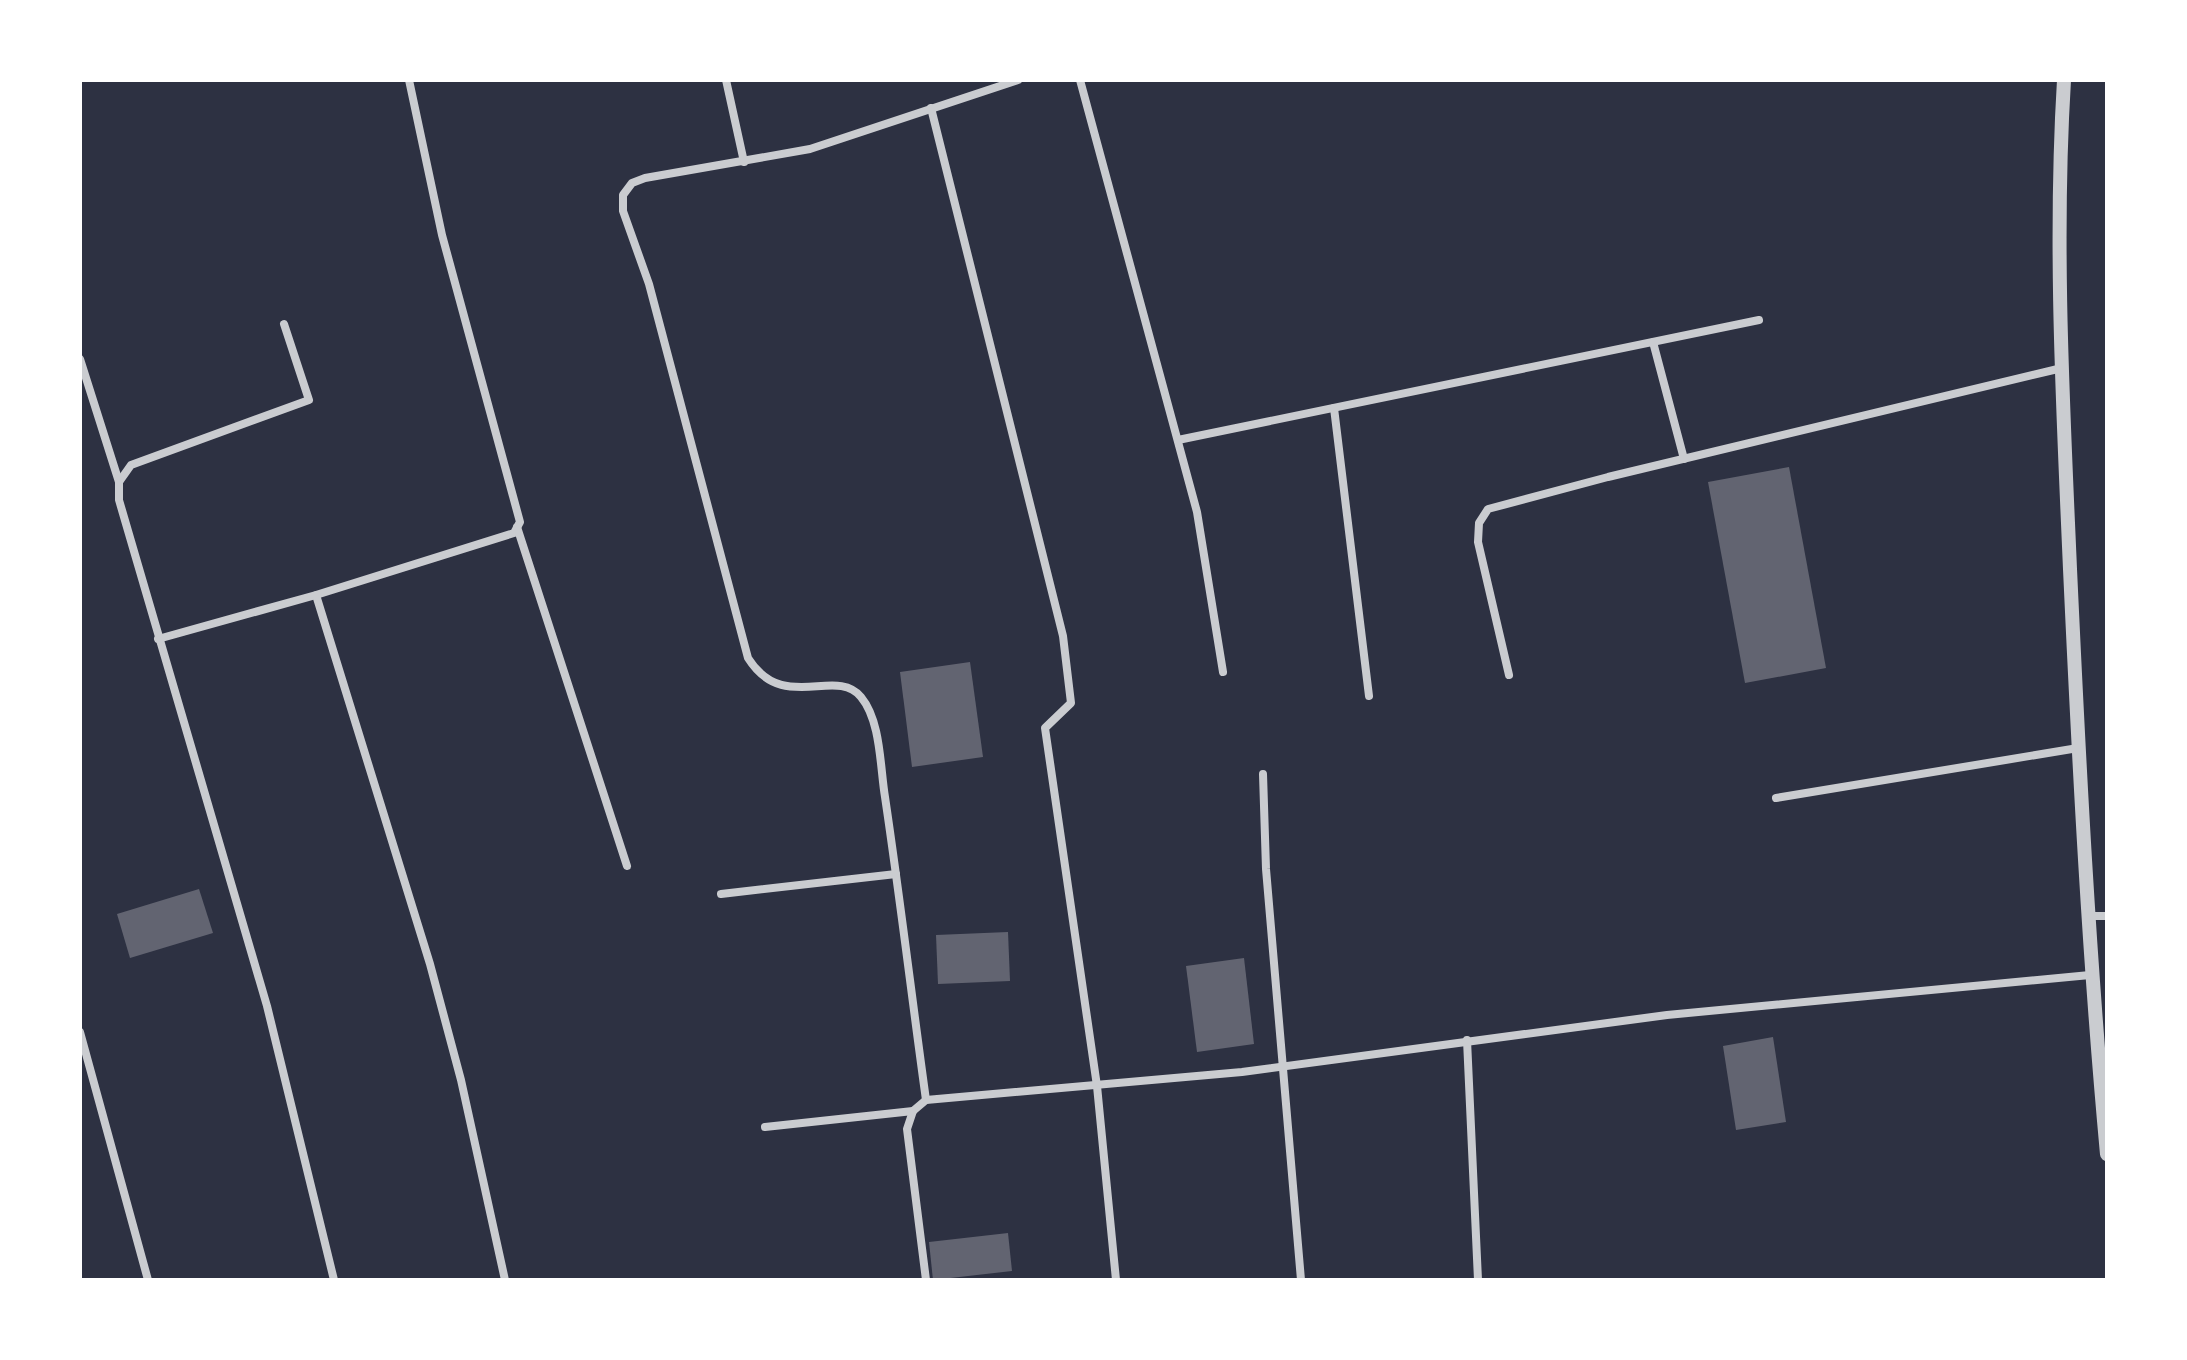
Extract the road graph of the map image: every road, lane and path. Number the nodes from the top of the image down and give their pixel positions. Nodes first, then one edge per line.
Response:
1 (409, 80) edge
2 (726, 80) edge
3 (1018, 80) edge
4 (1080, 80) edge
5 (2064, 80) edge
6 (931, 108) junction
7 (744, 162) junction
8 (1759, 320) dead end
9 (284, 324) dead end
10 (1653, 342) junction
11 (80, 359) edge
12 (2063, 368) junction
13 (1334, 408) junction
14 (1178, 440) junction
15 (1684, 459) junction
16 (119, 482) junction
17 (517, 527) junction
18 (316, 595) junction
19 (158, 639) junction
20 (1223, 672) dead end
21 (1509, 675) dead end
22 (1369, 696) dead end
23 (2078, 748) junction
24 (1263, 774) dead end
25 (1776, 798) dead end
26 (627, 866) dead end
27 (896, 874) junction
28 (721, 894) dead end
29 (2087, 916) junction
30 (2107, 916) edge
31 (2090, 975) junction
32 (80, 1032) edge
33 (1467, 1040) junction
34 (81, 1043) edge
35 (1283, 1065) junction
36 (1097, 1086) junction
37 (926, 1100) junction
38 (913, 1111) junction
39 (765, 1127) dead end
40 (2107, 1146) edge
41 (148, 1280) edge
42 (334, 1280) edge
43 (505, 1280) edge
44 (926, 1280) edge
45 (1116, 1280) edge
46 (1301, 1280) edge
47 (1478, 1280) edge

1 - 17 street
2 - 7 street
3 - 6 street
4 - 14 street
5 - 12 street
6 - 7 street
6 - 36 street
7 - 27 street
8 - 10 street
9 - 16 street
10 - 13 street
10 - 15 street
11 - 16 street
12 - 15 street
12 - 23 street
13 - 14 street
13 - 22 street
14 - 20 street
15 - 21 street
16 - 19 street
17 - 18 street
17 - 26 street
18 - 19 street
18 - 43 street
19 - 42 street
23 - 25 street
23 - 29 street
24 - 35 street
27 - 28 street
27 - 37 street
29 - 30 street
29 - 31 street
31 - 33 street
31 - 40 street
32 - 34 street
33 - 35 street
33 - 47 street
34 - 41 street
35 - 36 street
35 - 46 street
36 - 37 street
36 - 45 street
37 - 38 street
38 - 39 street
38 - 44 street

